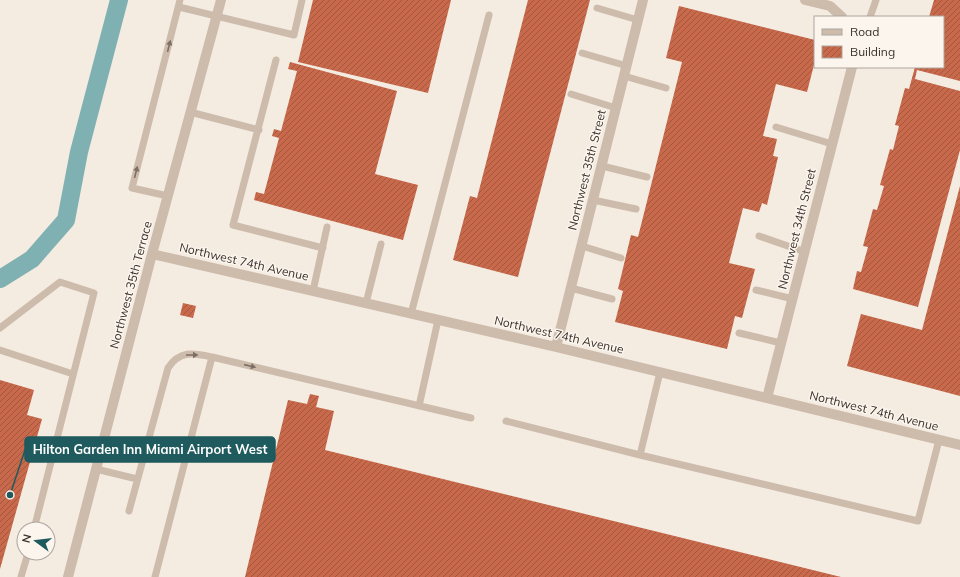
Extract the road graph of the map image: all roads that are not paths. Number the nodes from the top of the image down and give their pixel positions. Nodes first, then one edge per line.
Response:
1 (221, 0) edge
2 (302, 0) edge
3 (643, 0) edge
4 (805, 0) edge
5 (876, 0) edge
6 (179, 4) edge
7 (597, 8) dead end
8 (489, 15) dead end
9 (217, 16) junction
10 (841, 16) edge
11 (870, 16) edge
12 (638, 20) junction
13 (582, 53) dead end
14 (276, 60) dead end
15 (852, 68) edge
16 (625, 71) junction
17 (666, 88) dead end
18 (571, 94) dead end
19 (616, 108) junction
20 (190, 112) junction
21 (776, 127) dead end
22 (259, 130) junction
23 (832, 144) junction
24 (602, 166) junction
25 (646, 177) dead end
26 (168, 196) junction
27 (593, 200) junction
28 (636, 209) dead end
29 (327, 227) dead end
30 (759, 236) dead end
31 (381, 244) dead end
32 (582, 246) junction
33 (323, 248) junction
34 (805, 252) junction
35 (152, 254) junction
36 (621, 258) dead end
37 (571, 288) junction
38 (756, 290) dead end
39 (313, 291) junction
40 (612, 299) dead end
41 (793, 299) junction
42 (366, 303) junction
43 (411, 314) junction
44 (438, 320) junction
45 (0, 328) edge
46 (739, 333) dead end
47 (781, 343) junction
48 (556, 347) junction
49 (0, 350) edge
50 (212, 357) junction
51 (660, 372) junction
52 (74, 374) junction
53 (767, 398) junction
54 (419, 406) junction
55 (471, 418) dead end
56 (506, 421) dead end
57 (939, 440) junction
58 (960, 445) edge
59 (640, 455) junction
60 (96, 469) junction
61 (137, 480) junction
62 (129, 511) dead end
63 (36, 521) edge
64 (26, 561) edge
65 (21, 577) edge
66 (68, 577) edge
67 (155, 577) edge

1 - 9 street, Northwest 35th Terrace
2 - 9 lane
3 - 12 street, Northwest 35th Street
4 - 10 street
5 - 11 lane
6 - 9 lane
26 -> 6 lane
7 - 12 lane
8 - 43 lane
9 - 20 street, Northwest 35th Terrace
12 - 16 street, Northwest 35th Street
13 - 16 lane
14 - 22 lane
15 - 23 street, Northwest 34th Street
16 - 17 lane
16 - 19 street, Northwest 35th Street
18 - 19 lane
19 - 24 street, Northwest 35th Street
20 - 22 lane
20 - 26 street, Northwest 35th Terrace
21 - 23 lane
22 - 33 lane
23 - 34 street, Northwest 34th Street
24 - 25 lane
24 - 27 street, Northwest 35th Street
26 - 35 street, Northwest 35th Terrace
27 - 28 lane
27 - 32 street, Northwest 35th Street
29 - 33 lane
30 - 34 lane
31 - 42 lane
32 - 36 lane
32 - 37 street, Northwest 35th Street
33 - 39 lane
34 - 41 street, Northwest 34th Street
35 - 39 street, Northwest 74th Avenue
35 - 60 street, Northwest 35th Terrace
37 - 40 lane
37 - 48 street, Northwest 35th Street
38 - 41 lane
39 - 42 street, Northwest 74th Avenue
41 - 47 street, Northwest 34th Street
42 - 43 street, Northwest 74th Avenue
43 - 44 street, Northwest 74th Avenue
44 - 48 street, Northwest 74th Avenue
44 - 54 lane
45 - 52 lane
46 - 47 lane
47 - 53 street, Northwest 34th Street
48 - 51 street, Northwest 74th Avenue
49 - 52 lane
50 -> 54 lane
61 -> 50 lane
50 - 67 lane
51 - 53 street, Northwest 74th Avenue
51 - 59 lane
52 - 63 lane
53 - 57 street, Northwest 74th Avenue
54 - 55 lane
56 - 59 lane
57 - 58 street, Northwest 74th Avenue
57 - 59 lane
60 - 61 lane
60 - 66 street, Northwest 35th Terrace
61 - 62 lane
64 - 65 lane

